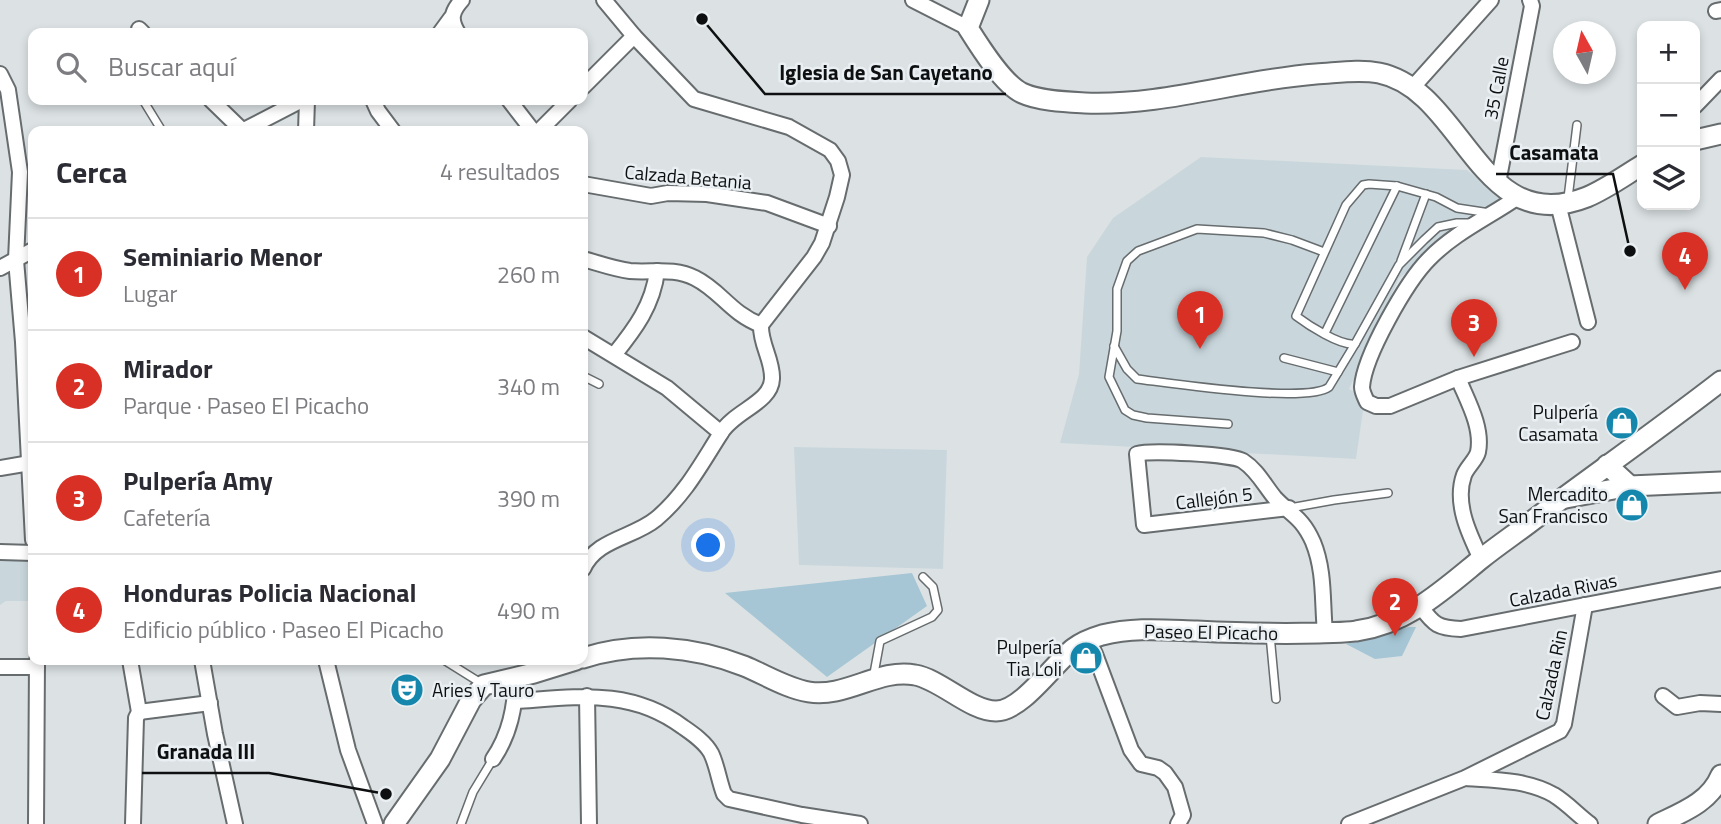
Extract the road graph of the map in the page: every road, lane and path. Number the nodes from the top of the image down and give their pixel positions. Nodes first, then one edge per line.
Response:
1 (462, 0) edge
2 (604, 0) edge
3 (913, 0) edge
4 (979, 0) edge
5 (1491, 0) edge
6 (1530, 0) edge
7 (452, 18) junction
8 (444, 28) edge
9 (455, 28) edge
10 (968, 28) junction
11 (634, 36) junction
12 (0, 74) edge
13 (1721, 79) edge
14 (588, 82) edge
15 (1413, 87) junction
16 (1700, 101) edge
17 (146, 105) edge
18 (216, 105) edge
19 (292, 105) edge
20 (307, 105) edge
21 (375, 105) edge
22 (513, 105) edge
23 (565, 105) edge
24 (1577, 125) dead end
25 (159, 126) edge
26 (237, 126) edge
27 (252, 126) edge
28 (306, 126) edge
29 (389, 126) edge
30 (529, 126) edge
31 (544, 126) edge
32 (1721, 134) edge
33 (1700, 139) edge
34 (1637, 168) edge
35 (1498, 183) junction
36 (588, 185) edge
37 (1397, 186) junction
38 (1426, 194) junction
39 (1518, 197) junction
40 (1563, 203) junction
41 (1494, 214) junction
42 (1477, 223) junction
43 (829, 226) junction
44 (1324, 252) junction
45 (28, 253) edge
46 (16, 260) junction
47 (588, 260) edge
48 (1399, 265) junction
49 (0, 268) edge
50 (657, 271) junction
51 (1588, 322) dead end
52 (761, 325) junction
53 (1325, 333) junction
54 (588, 340) edge
55 (28, 342) edge
56 (1572, 342) dead end
57 (1355, 344) junction
58 (1114, 346) junction
59 (614, 355) junction
60 (1284, 358) dead end
61 (1338, 372) junction
62 (588, 378) edge
63 (1458, 378) junction
64 (599, 384) dead end
65 (1718, 386) edge
66 (1228, 424) dead end
67 (721, 433) junction
68 (28, 463) edge
69 (1607, 466) junction
70 (0, 468) edge
71 (1721, 482) edge
72 (1630, 486) junction
73 (1388, 493) dead end
74 (1563, 498) junction
75 (1289, 508) junction
76 (0, 552) edge
77 (28, 553) edge
78 (588, 557) edge
79 (1481, 559) junction
80 (923, 577) dead end
81 (1721, 579) edge
82 (1585, 605) junction
83 (1421, 607) junction
84 (1325, 632) junction
85 (1270, 634) junction
86 (1088, 639) junction
87 (588, 656) edge
88 (28, 665) edge
89 (37, 665) edge
90 (131, 665) edge
91 (203, 665) edge
92 (327, 665) edge
93 (452, 665) edge
94 (554, 665) edge
95 (0, 667) edge
96 (531, 670) edge
97 (873, 679) junction
98 (484, 685) junction
99 (587, 696) junction
100 (1663, 696) dead end
101 (1276, 699) dead end
102 (516, 701) junction
103 (211, 703) junction
104 (1721, 704) edge
105 (139, 712) junction
106 (493, 759) joint
107 (1721, 775) edge
108 (1465, 778) junction
109 (1366, 820) edge
110 (36, 824) edge
111 (133, 824) edge
112 (235, 824) edge
113 (375, 824) edge
114 (394, 824) edge
115 (461, 824) edge
116 (589, 824) edge
117 (860, 824) edge
118 (1178, 824) edge
119 (1349, 824) edge
120 (1590, 824) edge
121 (1658, 824) edge

1 - 7 street
2 - 11 street
3 - 10 street
4 - 10 street
5 - 15 street
6 - 35 street, 35 Calle
7 - 8 street
7 - 9 street
10 - 15 street
11 - 14 street
11 - 43 street
12 - 46 street
13 - 16 street
15 - 35 street
17 - 25 lane
18 - 26 street
19 - 27 street
20 - 28 street
21 - 29 street
22 - 30 street
23 - 31 street
24 - 40 lane
32 - 33 street
34 - 40 street
35 - 39 street
36 - 43 street, Calzada Betania
37 - 38 lane
37 - 44 lane
37 - 53 lane
38 - 41 lane
38 - 48 lane
39 - 40 street
39 - 41 street
40 - 51 street
41 - 42 street
42 - 48 lane
42 - 63 street
43 - 52 street
44 - 53 lane
44 - 58 lane
45 - 46 street
46 - 49 street
46 - 55 street
47 - 50 street
48 - 57 lane
50 - 52 street
50 - 59 street
52 - 67 street
53 - 57 lane
54 - 59 street
56 - 63 street
57 - 61 lane
58 - 61 lane
58 - 66 lane
59 - 67 street
60 - 61 lane
62 - 64 lane
63 - 79 street
65 - 69 street, Paseo El Picacho
67 - 78 street
68 - 70 street
69 - 72 street
69 - 74 street, Paseo El Picacho
71 - 72 street
72 - 74 street
73 - 75 lane
74 - 79 street, Paseo El Picacho
75 - 75 street, Callejón 5
75 - 84 street
76 - 77 street
79 - 83 street, Paseo El Picacho
80 - 97 lane
81 - 82 street, Calzada Rivas
82 - 83 street, Calzada Rivas
82 - 108 street, Calzada Rin
83 - 84 street, Paseo El Picacho
84 - 85 street, Paseo El Picacho
85 - 86 street, Paseo El Picacho
85 - 101 lane
86 - 97 street, Paseo El Picacho
86 - 118 street
87 - 97 street, Paseo El Picacho
88 - 95 street
89 - 110 street
90 - 105 street
91 - 103 street
92 - 113 street
93 - 98 lane
94 - 96 street
96 - 98 street
96 - 102 street
98 - 114 street
99 - 102 street
99 - 116 street
99 - 117 street
100 - 104 street
102 - 106 street
103 - 105 street
103 - 112 street
105 - 111 street
106 - 115 lane
107 - 121 street
108 - 109 street
108 - 120 street
109 - 119 street

